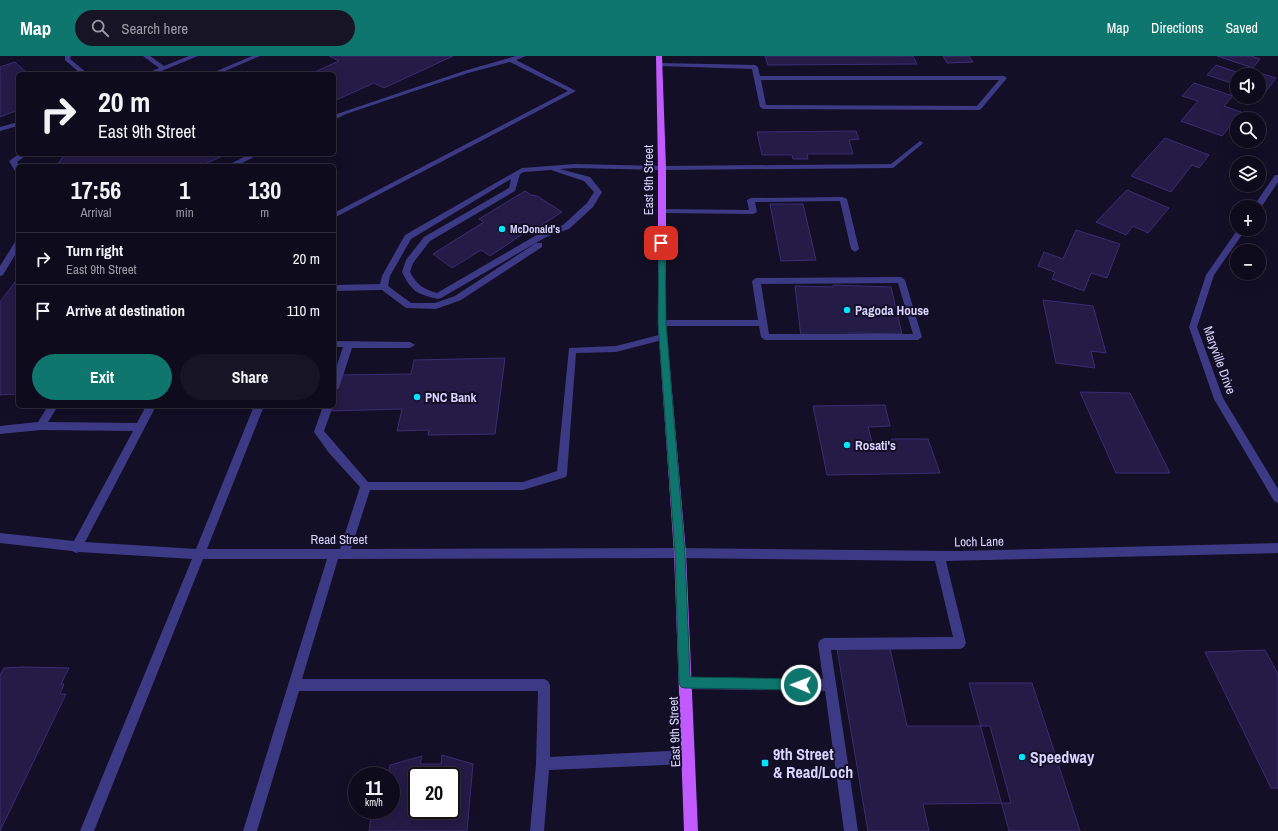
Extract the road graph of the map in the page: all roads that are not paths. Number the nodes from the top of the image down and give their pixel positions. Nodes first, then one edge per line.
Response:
1 (68, 56) edge
2 (146, 56) edge
3 (195, 56) edge
4 (257, 56) edge
5 (491, 56) edge
6 (523, 56) edge
7 (512, 60) junction
8 (660, 60) edge
9 (503, 62) junction
10 (163, 68) junction
11 (83, 72) edge
12 (153, 72) edge
13 (218, 72) edge
14 (758, 78) junction
15 (336, 117) edge
16 (16, 125) edge
17 (0, 129) edge
18 (920, 142) dead end
19 (21, 156) edge
20 (252, 156) edge
21 (234, 164) edge
22 (16, 165) edge
23 (548, 168) junction
24 (662, 168) junction
25 (517, 173) junction
26 (1278, 177) edge
27 (1262, 200) edge
28 (661, 211) junction
29 (336, 215) edge
30 (566, 227) junction
31 (1237, 236) edge
32 (16, 247) edge
33 (855, 249) dead end
34 (0, 273) edge
35 (384, 287) junction
36 (336, 288) edge
37 (662, 323) junction
38 (763, 323) junction
39 (663, 337) junction
40 (336, 344) edge
41 (349, 344) junction
42 (410, 345) dead end
43 (336, 382) edge
44 (52, 408) edge
45 (150, 408) edge
46 (258, 408) edge
47 (327, 408) edge
48 (41, 426) junction
49 (140, 427) junction
50 (0, 430) edge
51 (366, 486) junction
52 (1278, 498) edge
53 (0, 538) edge
54 (76, 548) junction
55 (1278, 548) edge
56 (339, 553) junction
57 (680, 553) junction
58 (199, 554) junction
59 (939, 556) junction
60 (685, 683) junction
61 (294, 685) junction
62 (830, 685) junction
63 (688, 757) junction
64 (543, 764) junction
65 (87, 831) edge
66 (250, 831) edge
67 (537, 831) edge
68 (690, 831) edge
69 (851, 831) edge

1 - 11 street
2 - 10 street
3 - 10 street
4 - 13 street
5 - 9 street
6 - 7 street
7 - 9 street
7 - 29 street
8 - 14 street
8 - 24 main road, East 9th Street
9 - 15 street
10 - 12 street
14 - 14 street
16 - 17 street
18 - 24 street
19 - 22 street
20 - 21 street
23 - 24 street
23 - 25 street
23 - 30 street
24 - 28 main road, East 9th Street
25 - 30 street
25 - 35 street
26 - 27 street
28 - 33 street
28 - 37 main road, East 9th Street
30 - 35 street
31 - 52 street, Maryville Drive
32 - 34 street
35 - 36 street
37 - 38 street
37 - 39 main road, East 9th Street
38 - 38 street
39 - 51 street
39 - 57 main road, East 9th Street
40 - 41 street
41 - 42 street
41 - 43 street
44 - 48 street
45 - 49 street
46 - 58 street
47 - 51 street
48 - 49 street
48 - 50 street
49 - 54 street
51 - 56 street
53 - 54 street, Read Street
54 - 58 street, Read Street
55 - 59 street, Loch Lane
56 - 57 street, Read Street
56 - 58 street, Read Street
56 - 61 street
57 - 59 street, Loch Lane
57 - 60 main road, East 9th Street
58 - 65 street
59 - 62 street
60 - 62 street
60 - 63 main road, East 9th Street
61 - 64 street
61 - 66 street
62 - 69 street
63 - 64 street
63 - 68 main road, East 9th Street
64 - 67 street

